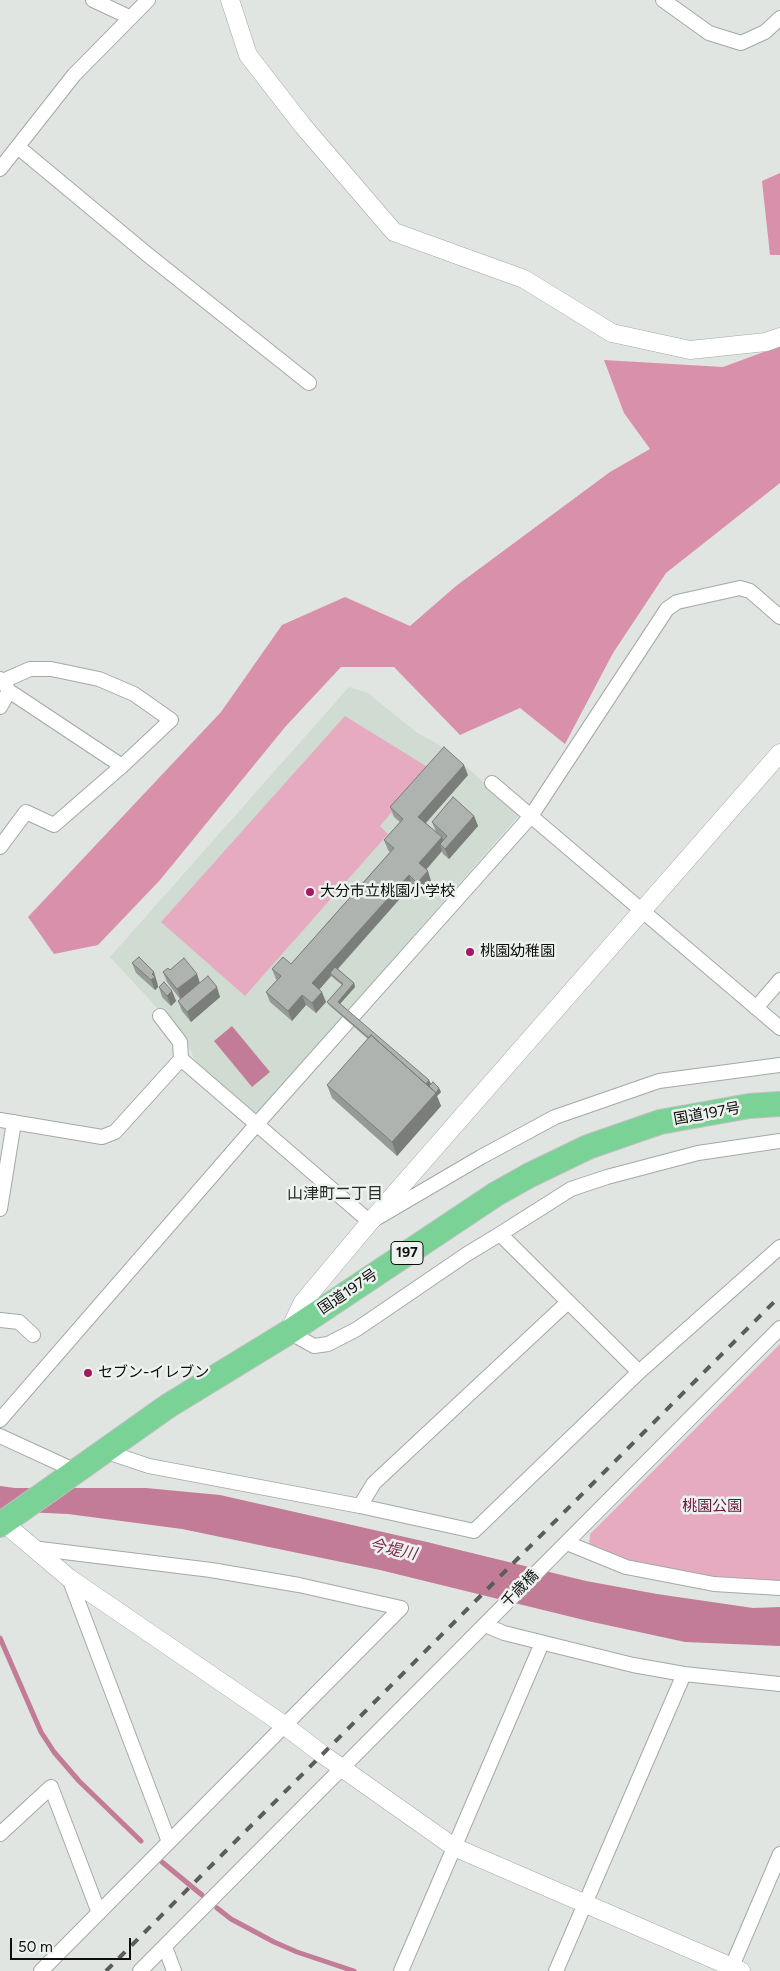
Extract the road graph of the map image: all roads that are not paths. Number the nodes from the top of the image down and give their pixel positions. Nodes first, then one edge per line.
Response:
1 (92, 0) edge
2 (148, 0) edge
3 (230, 0) edge
4 (667, 1) edge
5 (129, 17) junction
6 (780, 18) edge
7 (18, 147) junction
8 (0, 169) edge
9 (780, 338) edge
10 (309, 383) dead end
11 (780, 617) edge
12 (4, 684) edge
13 (0, 707) edge
14 (780, 754) edge
15 (122, 766) junction
16 (492, 783) dead end
17 (531, 816) junction
18 (0, 847) edge
19 (643, 911) junction
20 (780, 980) edge
21 (756, 1008) junction
22 (160, 1016) dead end
23 (780, 1028) edge
24 (181, 1059) junction
25 (780, 1065) edge
26 (780, 1104) edge
27 (7, 1121) edge
28 (256, 1125) junction
29 (780, 1141) edge
30 (0, 1209) edge
31 (370, 1222) junction
32 (500, 1234) junction
33 (780, 1247) edge
34 (568, 1302) junction
35 (0, 1320) edge
36 (780, 1328) edge
37 (289, 1332) junction
38 (33, 1335) dead end
39 (639, 1372) junction
40 (0, 1420) edge
41 (2, 1439) edge
42 (104, 1451) junction
43 (71, 1474) junction
44 (360, 1506) junction
45 (5, 1522) edge
46 (568, 1542) junction
47 (32, 1548) junction
48 (69, 1578) junction
49 (780, 1588) edge
50 (485, 1625) junction
51 (542, 1643) junction
52 (684, 1674) junction
53 (780, 1684) edge
54 (284, 1725) junction
55 (341, 1768) junction
56 (0, 1834) edge
57 (169, 1842) junction
58 (454, 1847) junction
59 (780, 1854) edge
60 (585, 1904) junction
61 (99, 1913) junction
62 (165, 1947) junction
63 (734, 1970) edge
64 (41, 1971) edge
65 (140, 1971) edge
66 (174, 1971) edge
67 (401, 1971) edge
68 (556, 1971) edge

1 - 5 street
2 - 5 street
3 - 9 street
4 - 6 street
5 - 7 street
7 - 8 street
7 - 10 street
11 - 17 street
12 - 13 street
12 - 15 street
12 - 15 street
14 - 19 street
15 - 18 street
16 - 17 street
17 - 19 street
17 - 28 street
19 - 21 street
19 - 31 street
20 - 21 street
21 - 23 street
22 - 24 street
24 - 27 street
24 - 28 street
25 - 31 street
26 - 37 highway, 国道197号 / 197
27 - 30 street
28 - 31 street
28 - 40 street
29 - 32 street
31 - 37 street
32 - 34 street
32 - 37 street
33 - 39 street
34 - 39 street
34 - 44 street
35 - 38 street
36 - 46 street, 千歳橋
37 - 42 highway, 国道197号 / 197
39 - 44 street
41 - 43 street
42 - 43 highway, 国道197号 / 197
42 - 44 street
43 - 45 highway, 国道197号 / 197
45 - 47 street
46 - 49 street
46 - 50 street, 千歳橋
47 - 48 street
47 - 54 street
48 - 54 street
48 - 57 street
50 - 51 street
50 - 55 street, 千歳橋
51 - 52 street
51 - 58 street
52 - 53 street
52 - 60 street
54 - 55 street
54 - 57 street
55 - 58 street
55 - 62 street, 千歳橋
56 - 61 street
57 - 61 street
58 - 60 street
58 - 67 street
59 - 63 street
60 - 63 street
60 - 68 street
61 - 64 street
62 - 65 street, 千歳橋
62 - 66 street

